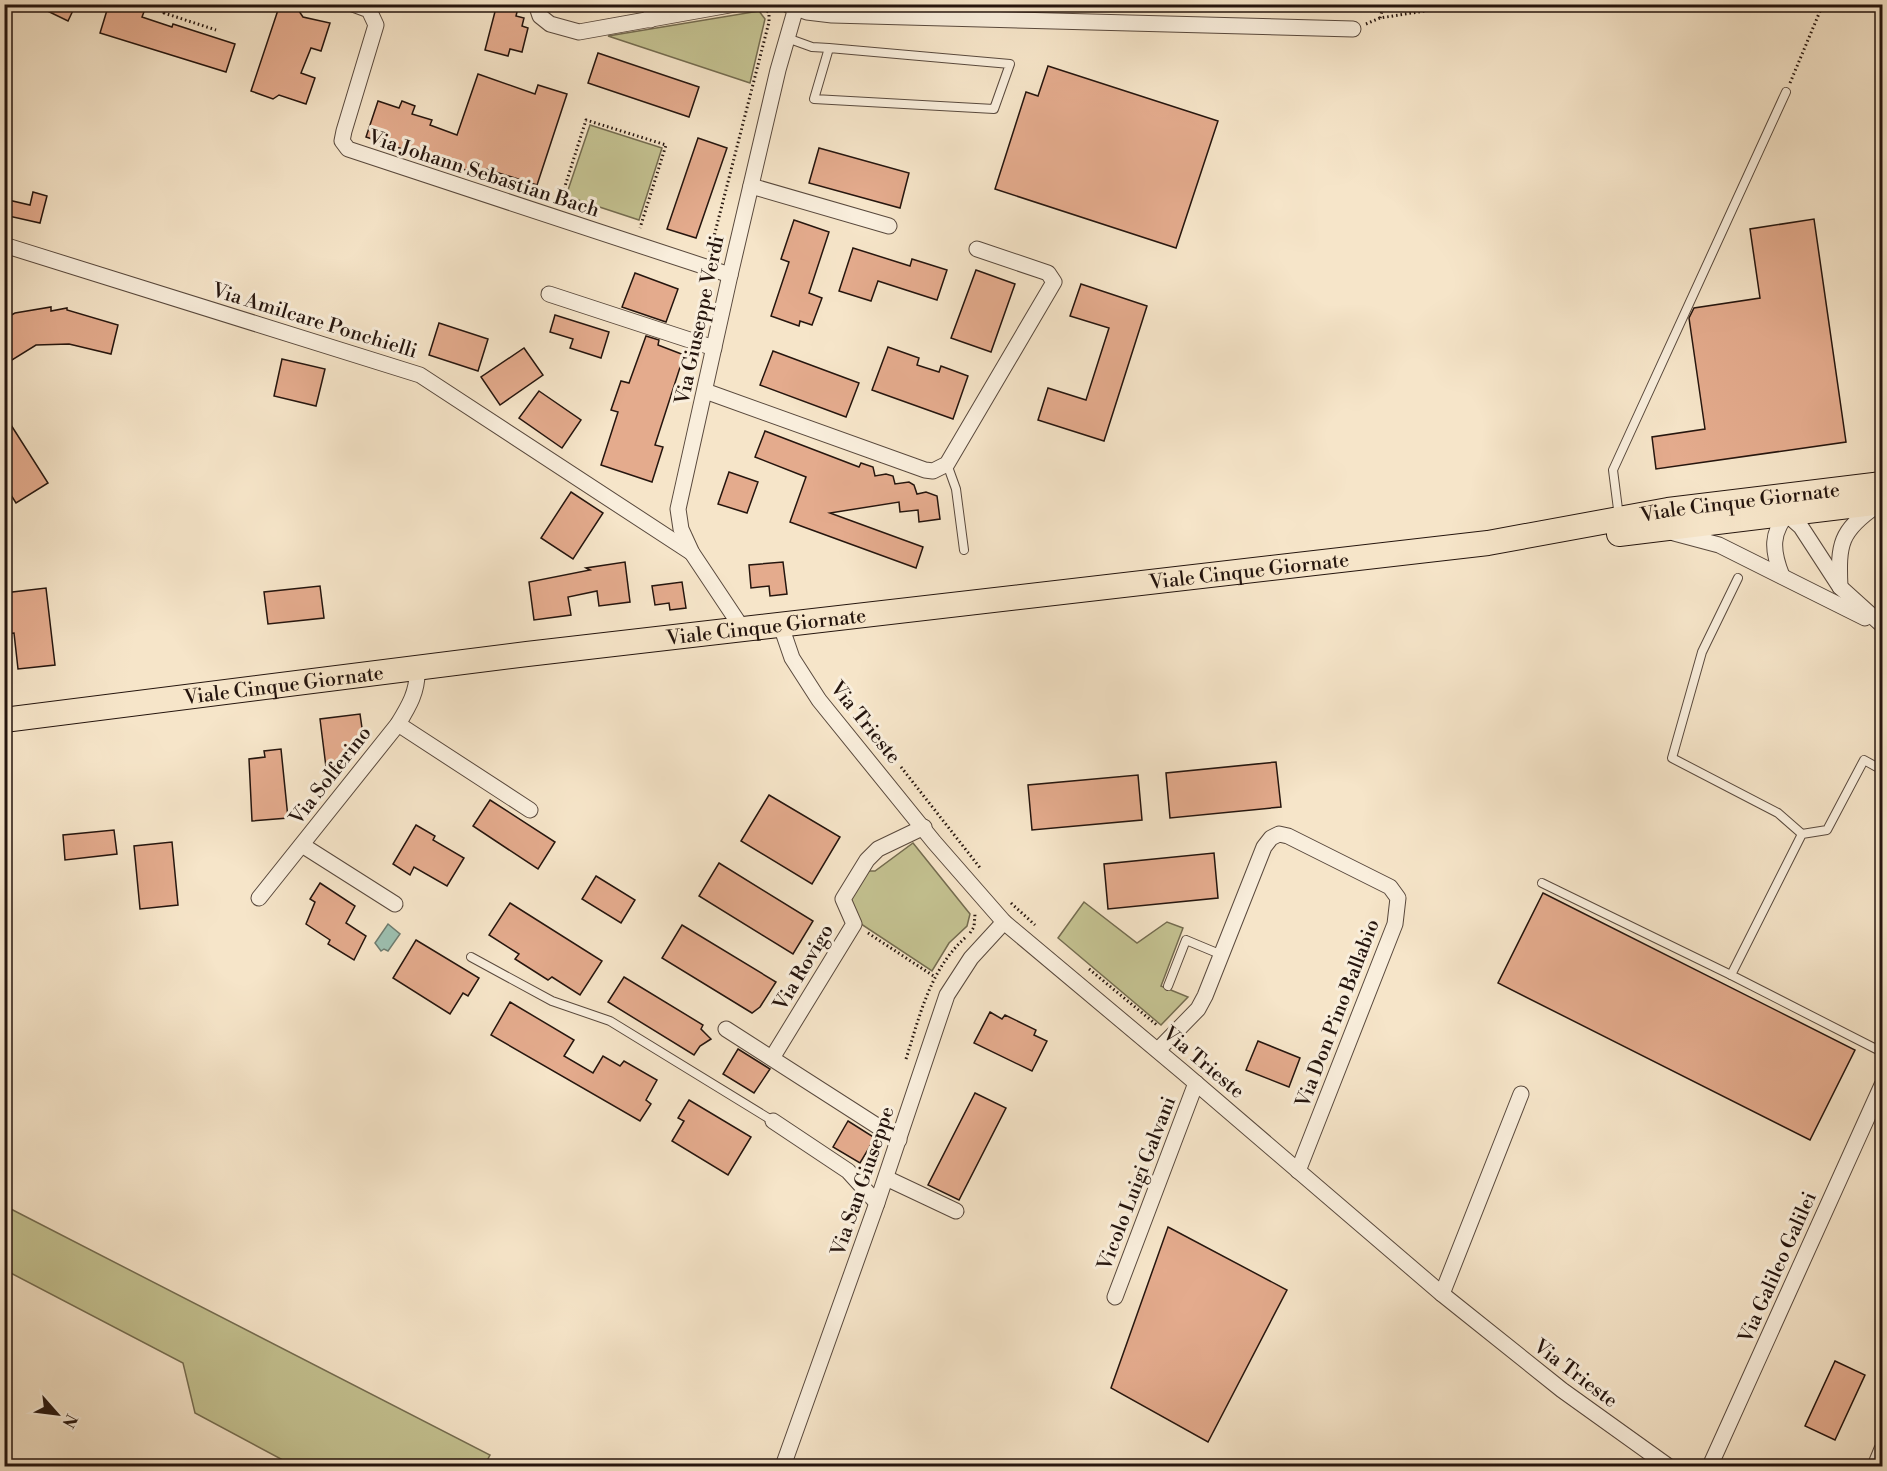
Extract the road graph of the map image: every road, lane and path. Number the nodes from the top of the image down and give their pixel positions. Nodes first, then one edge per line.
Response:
1 (167, 4) edge
2 (353, 4) edge
3 (536, 4) edge
4 (652, 4) edge
5 (735, 4) edge
6 (760, 4) edge
7 (1384, 4) edge
8 (1469, 4) edge
9 (1823, 4) edge
10 (793, 5) edge
11 (1380, 18) junction
12 (650, 20) junction
13 (1353, 29) joint
14 (216, 30) dead end
15 (788, 38) junction
16 (829, 48) junction
17 (1786, 92) joint
18 (751, 186) junction
19 (555, 219) junction
20 (889, 226) dead end
21 (635, 244) junction
22 (4, 245) edge
23 (977, 249) dead end
24 (684, 260) junction
25 (730, 275) junction
26 (549, 294) dead end
27 (714, 348) junction
28 (705, 391) junction
29 (947, 464) junction
30 (1882, 495) edge
31 (1787, 514) junction
32 (1619, 518) junction
33 (1662, 519) junction
34 (1527, 536) junction
35 (964, 550) dead end
36 (692, 554) junction
37 (1782, 576) junction
38 (1738, 578) dead end
39 (1840, 587) junction
40 (781, 626) junction
41 (1882, 626) edge
42 (744, 631) junction
43 (417, 670) junction
44 (4, 720) edge
45 (398, 724) junction
46 (901, 767) dead end
47 (1882, 770) edge
48 (530, 810) dead end
49 (924, 827) junction
50 (1802, 834) junction
51 (302, 845) junction
52 (988, 877) dead end
53 (1542, 883) dead end
54 (259, 898) dead end
55 (1010, 902) dead end
56 (395, 904) dead end
57 (974, 909) dead end
58 (1004, 922) junction
59 (854, 924) junction
60 (1042, 930) dead end
61 (1222, 955) junction
62 (471, 957) dead end
63 (1088, 968) dead end
64 (1731, 975) junction
65 (935, 976) junction
66 (1168, 986) dead end
67 (726, 1029) dead end
68 (1170, 1037) junction
69 (1158, 1050) junction
70 (1882, 1052) edge
71 (772, 1058) junction
72 (906, 1061) dead end
73 (1196, 1083) junction
74 (1882, 1085) edge
75 (1521, 1094) dead end
76 (773, 1121) joint
77 (899, 1140) junction
78 (1298, 1171) junction
79 (886, 1178) junction
80 (877, 1203) junction
81 (956, 1211) dead end
82 (1442, 1294) junction
83 (1115, 1297) dead end
84 (1882, 1449) edge
85 (783, 1467) edge
86 (1668, 1467) edge
87 (1710, 1467) edge
88 (1875, 1467) edge

1 - 14 path
2 - 19 street, Via Johann Sebastian Bach
3 - 12 street
4 - 12 street
5 - 12 street
6 - 24 path
7 - 11 path
8 - 11 path
9 - 17 path
10 - 13 street
10 - 15 street, Via Giuseppe Verdi
11 - 13 path
15 - 16 lane
15 - 18 street, Via Giuseppe Verdi
16 - 16 lane
17 - 32 lane
18 - 20 street
18 - 25 street, Via Giuseppe Verdi
19 - 21 street, Via Johann Sebastian Bach
19 - 21 path
21 - 24 street, Via Johann Sebastian Bach
22 - 36 street, Via Amilcare Ponchielli
23 - 29 street
24 - 25 street, Via Johann Sebastian Bach
25 - 27 street, Via Giuseppe Verdi
26 - 27 street
27 - 28 street, Via Giuseppe Verdi
28 - 29 street
28 - 36 street, Via Giuseppe Verdi
29 - 35 lane
30 - 31 main road, Viale Cinque Giornate
30 - 33 main road, Viale Cinque Giornate
30 - 39 street
31 - 33 main road, Viale Cinque Giornate
31 - 37 street
31 - 39 street
32 - 33 main road, Viale Cinque Giornate
32 - 34 main road, Viale Cinque Giornate
33 - 34 main road, Viale Cinque Giornate
33 - 37 street
34 - 40 main road, Viale Cinque Giornate
36 - 42 street, Via Giuseppe Verdi
37 - 41 street
38 - 50 lane
39 - 41 street
40 - 42 main road, Viale Cinque Giornate
40 - 49 street, Via Trieste
42 - 43 main road, Viale Cinque Giornate
43 - 44 main road, Viale Cinque Giornate
43 - 45 street, Via Solferino
45 - 48 street
45 - 51 street, Via Solferino
46 - 52 path
47 - 50 lane
49 - 58 street, Via Trieste
49 - 59 street, Via Rovigo
50 - 64 lane
51 - 54 street, Via Solferino
51 - 56 street
53 - 64 lane
55 - 60 path
57 - 65 path
58 - 69 street, Via Trieste
58 - 77 street, Via San Giuseppe
59 - 65 path
59 - 71 street, Via Rovigo
61 - 66 lane
61 - 68 street, Via Don Pino Ballabio
61 - 78 street, Via Don Pino Ballabio
62 - 76 lane
63 - 68 path
64 - 70 lane
65 - 72 path
67 - 71 street
68 - 69 street, Via Don Pino Ballabio
69 - 73 street, Via Trieste
71 - 77 street
73 - 78 street, Via Trieste
73 - 83 street, Vicolo Luigi Galvani
74 - 87 street, Via Galileo Galilei
75 - 82 street
76 - 80 street
77 - 79 street, Via San Giuseppe
78 - 82 street, Via Trieste
79 - 80 street, Via San Giuseppe
79 - 81 street
80 - 85 street, Via San Giuseppe
82 - 86 street, Via Trieste
84 - 88 street

